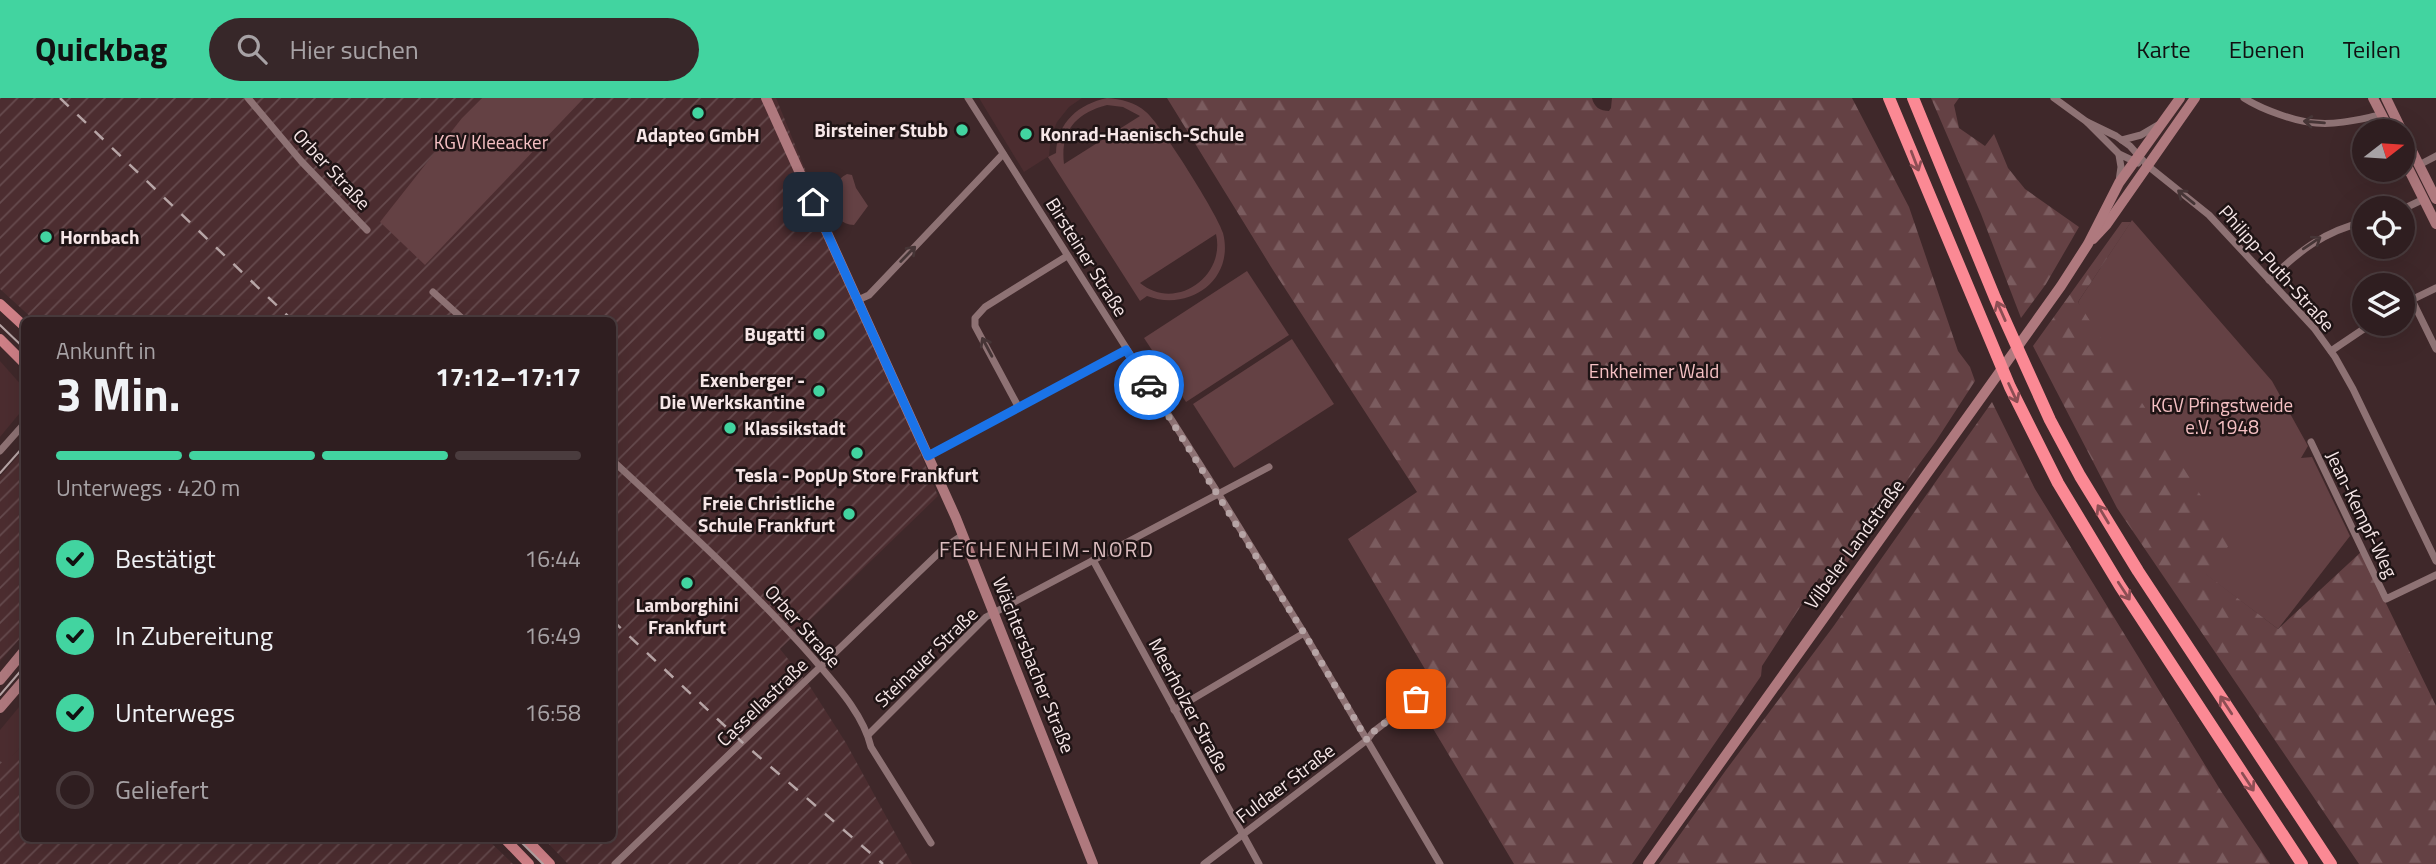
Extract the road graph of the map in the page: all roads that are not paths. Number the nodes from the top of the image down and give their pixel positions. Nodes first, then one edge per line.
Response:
1 (248, 98) edge
2 (766, 98) edge
3 (968, 98) edge
4 (1889, 98) edge
5 (1913, 98) edge
6 (2180, 98) edge
7 (2194, 98) edge
8 (2244, 98) edge
9 (2373, 98) edge
10 (2386, 98) edge
11 (2057, 99) edge
12 (2381, 115) junction
13 (2383, 119) edge
14 (2396, 119) edge
15 (2164, 120) junction
16 (2087, 122) junction
17 (2122, 140) junction
18 (1003, 154) junction
19 (2119, 154) junction
20 (2436, 156) edge
21 (2415, 157) edge
22 (2136, 159) junction
23 (2419, 165) junction
24 (2148, 166) junction
25 (2415, 181) edge
26 (2119, 183) junction
27 (2424, 199) junction
28 (2436, 199) edge
29 (2415, 203) edge
30 (2436, 224) edge
31 (2352, 225) edge
32 (367, 230) dead end
33 (2088, 244) junction
34 (1067, 256) junction
35 (2269, 280) junction
36 (2436, 288) edge
37 (433, 292) dead end
38 (2415, 298) edge
39 (858, 300) junction
40 (0, 304) edge
41 (2415, 306) edge
42 (461, 317) edge
43 (21, 323) edge
44 (2353, 336) edge
45 (0, 339) edge
46 (2436, 349) edge
47 (1126, 350) junction
48 (2331, 351) junction
49 (21, 360) edge
50 (1019, 408) junction
51 (21, 427) edge
52 (2311, 442) dead end
53 (0, 451) edge
54 (928, 456) junction
55 (616, 464) edge
56 (1269, 467) dead end
57 (1218, 493) junction
58 (963, 535) junction
59 (1093, 560) junction
60 (2436, 561) edge
61 (2436, 575) edge
62 (994, 613) junction
63 (1304, 633) junction
64 (21, 655) edge
65 (820, 668) junction
66 (0, 680) edge
67 (21, 684) edge
68 (1416, 699) dead end
69 (0, 708) edge
70 (1174, 710) junction
71 (868, 735) junction
72 (1367, 740) junction
73 (1243, 835) junction
74 (507, 842) edge
75 (528, 842) edge
76 (930, 843) dead end
77 (529, 864) edge
78 (550, 864) edge
79 (615, 864) edge
80 (1093, 864) edge
81 (1203, 864) edge
82 (1259, 864) edge
83 (1440, 864) edge
84 (1648, 864) edge
85 (2302, 864) edge
86 (2331, 864) edge

1 - 32 street, Orber Straße
2 - 39 main road, Wächtersbacher Straße
3 - 18 street, Birsteiner Straße
4 -> 85 highway
86 -> 5 highway
6 - 15 main road, Vilbeler Landstraße
7 - 24 main road, Vilbeler Landstraße
12 -> 8 street
9 - 12 main road
10 - 14 main road
11 - 16 street
12 - 13 main road
15 - 17 street
15 - 22 main road, Vilbeler Landstraße
16 - 17 street
16 - 19 street
17 - 22 street
18 - 34 street, Birsteiner Straße
39 -> 18 street
19 - 22 street
19 - 26 street
20 - 23 street
21 - 23 main road
22 - 24 street
22 - 26 main road, Vilbeler Landstraße
23 - 28 main road
24 - 33 main road, Vilbeler Landstraße
35 -> 24 street, Philipp-Puth-Straße
25 - 27 main road
26 - 33 main road, Vilbeler Landstraße
27 - 29 street
27 - 30 main road
35 -> 31 street
33 - 84 main road, Vilbeler Landstraße
34 - 47 street, Birsteiner Straße
50 -> 34 street
35 - 48 street, Philipp-Puth-Straße
36 - 38 street
37 - 42 street
39 - 54 main road, Wächtersbacher Straße
40 - 43 main road
41 - 46 street
44 - 48 street
45 - 49 main road
47 - 50 street
47 - 57 street, Birsteiner Straße
48 - 60 street, Philipp-Puth-Straße
50 - 54 street
51 - 53 street
52 - 61 street, Jean-Kempf-Weg
54 - 58 main road, Wächtersbacher Straße
55 - 65 street, Orber Straße
56 - 57 street, Steinauer Straße
57 - 59 street, Steinauer Straße
57 - 63 street, Birsteiner Straße
58 - 62 main road, Wächtersbacher Straße
58 - 65 street, Cassellastraße
59 - 62 street, Steinauer Straße
59 - 70 street, Meerholzer Straße
62 - 71 street, Steinauer Straße
62 - 80 main road, Wächtersbacher Straße
63 - 70 street
63 - 72 street, Birsteiner Straße
64 - 66 main road
65 - 71 street, Orber Straße
65 - 79 street, Cassellastraße
67 - 69 main road
68 - 72 street, Fuldaer Straße
70 - 73 street, Meerholzer Straße
71 - 76 street, Orber Straße
72 - 73 street, Fuldaer Straße
72 - 83 street, Birsteiner Straße
73 - 81 street, Fuldaer Straße
73 - 82 street, Meerholzer Straße
74 - 77 main road
75 - 78 main road

